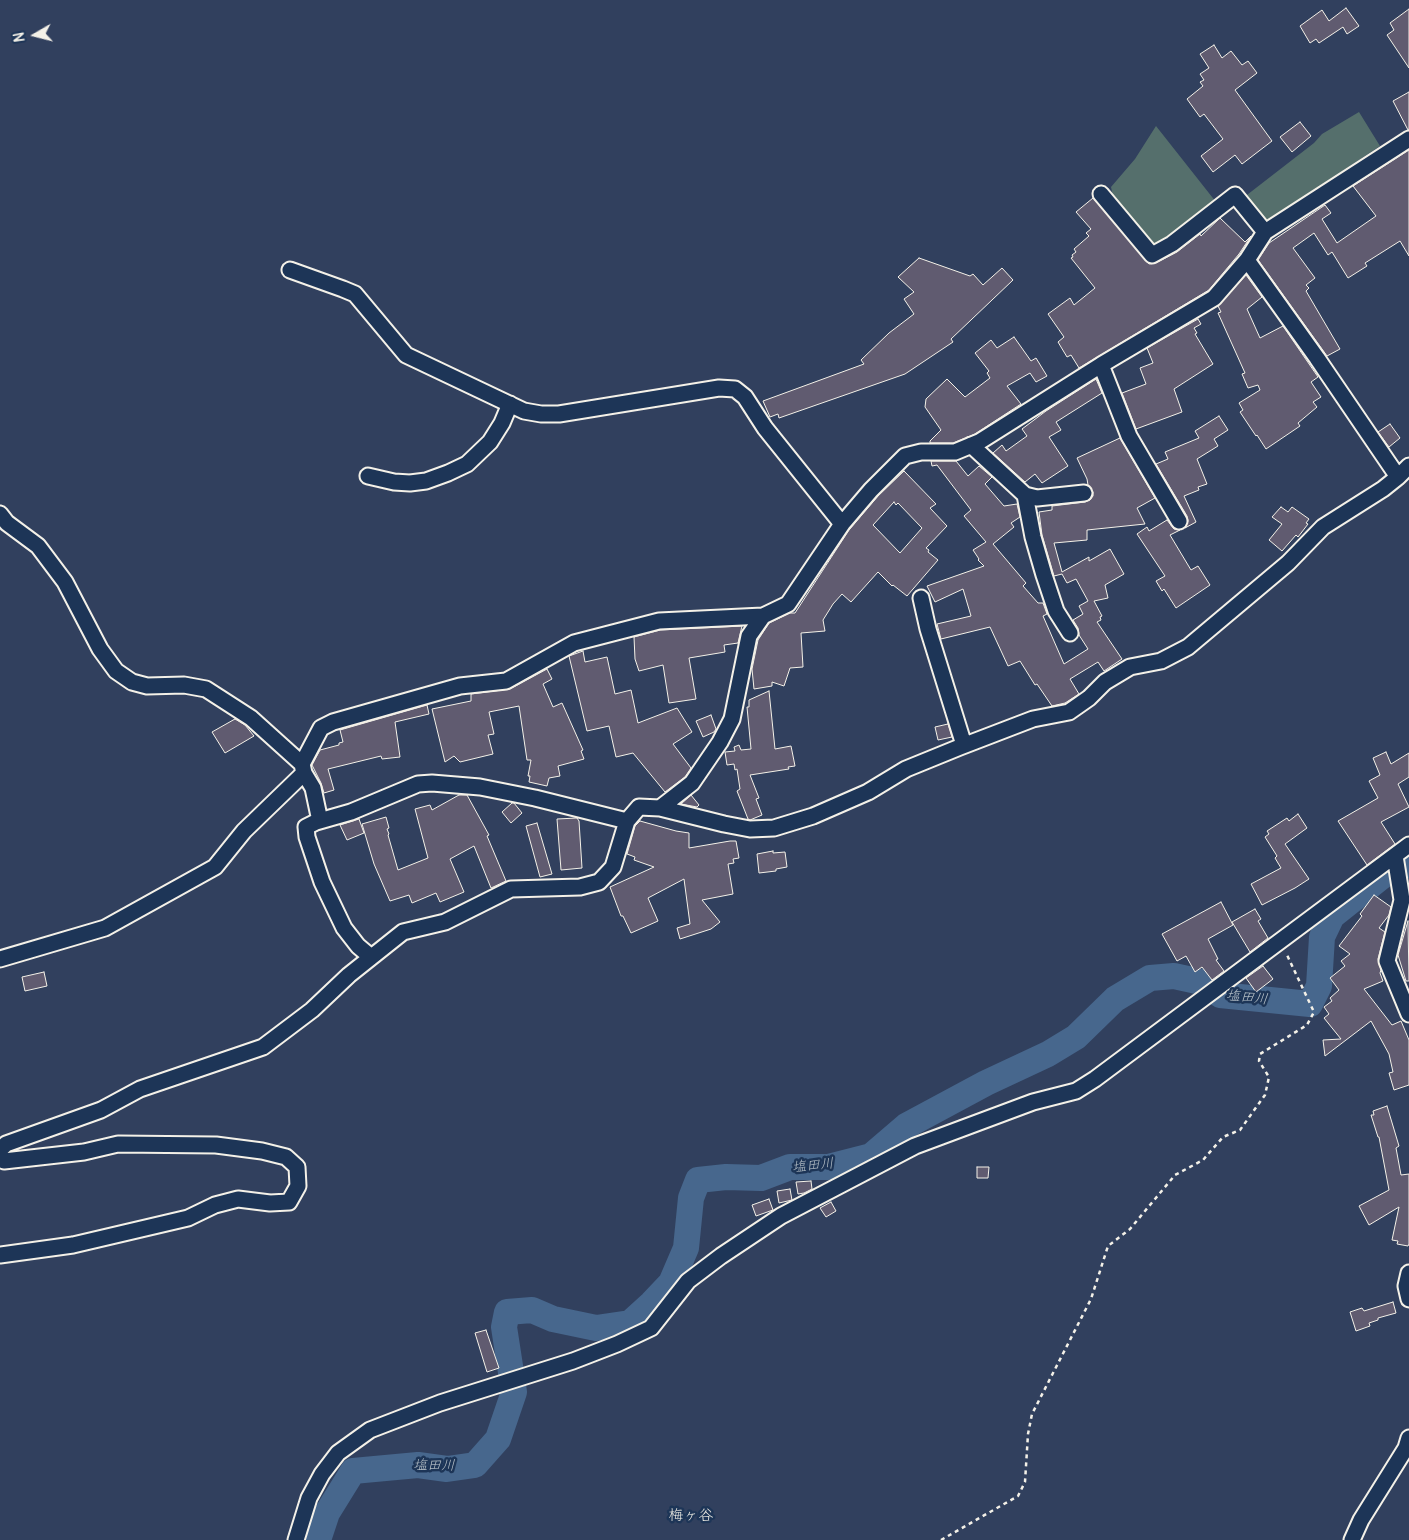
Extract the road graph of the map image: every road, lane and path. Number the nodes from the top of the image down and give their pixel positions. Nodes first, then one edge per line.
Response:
1 (1409, 139) edge
2 (1101, 194) dead end
3 (1265, 232) junction
4 (1246, 260) junction
5 (290, 270) dead end
6 (1101, 365) junction
7 (510, 404) junction
8 (971, 445) junction
9 (1409, 466) edge
10 (368, 476) dead end
11 (1398, 478) junction
12 (1084, 493) dead end
13 (1025, 495) junction
14 (0, 514) edge
15 (1180, 522) dead end
16 (842, 524) junction
17 (921, 598) dead end
18 (763, 616) junction
19 (1070, 633) dead end
20 (964, 745) junction
21 (303, 769) junction
22 (660, 808) junction
23 (320, 821) junction
24 (627, 821) junction
25 (1409, 845) edge
26 (1395, 856) junction
27 (1281, 942) junction
28 (371, 957) junction
29 (0, 959) edge
30 (1409, 1014) edge
31 (0, 1150) edge
32 (0, 1159) edge
33 (0, 1255) edge
34 (1409, 1273) edge
35 (1409, 1300) edge
36 (1409, 1438) edge
37 (296, 1540) edge
38 (941, 1540) edge
39 (1352, 1540) edge

1 - 3 street
2 - 3 street
3 - 4 street
4 - 6 street
4 - 11 street
5 - 7 street
6 - 8 street
6 - 15 street
7 - 10 street
7 - 16 street
8 - 13 street
8 - 16 street
9 - 11 street
11 - 20 street
12 - 13 street
13 - 19 street
14 - 21 street
16 - 18 street
17 - 20 street
18 - 21 street
18 - 22 street
20 - 22 street
21 - 23 street
21 - 29 street
22 - 24 street
23 - 24 street
23 - 28 street
24 - 28 street
25 - 26 street
26 - 27 street
26 - 30 street
27 - 37 street
27 - 38 path
28 - 31 street
32 - 33 street
34 - 35 street
36 - 39 street

